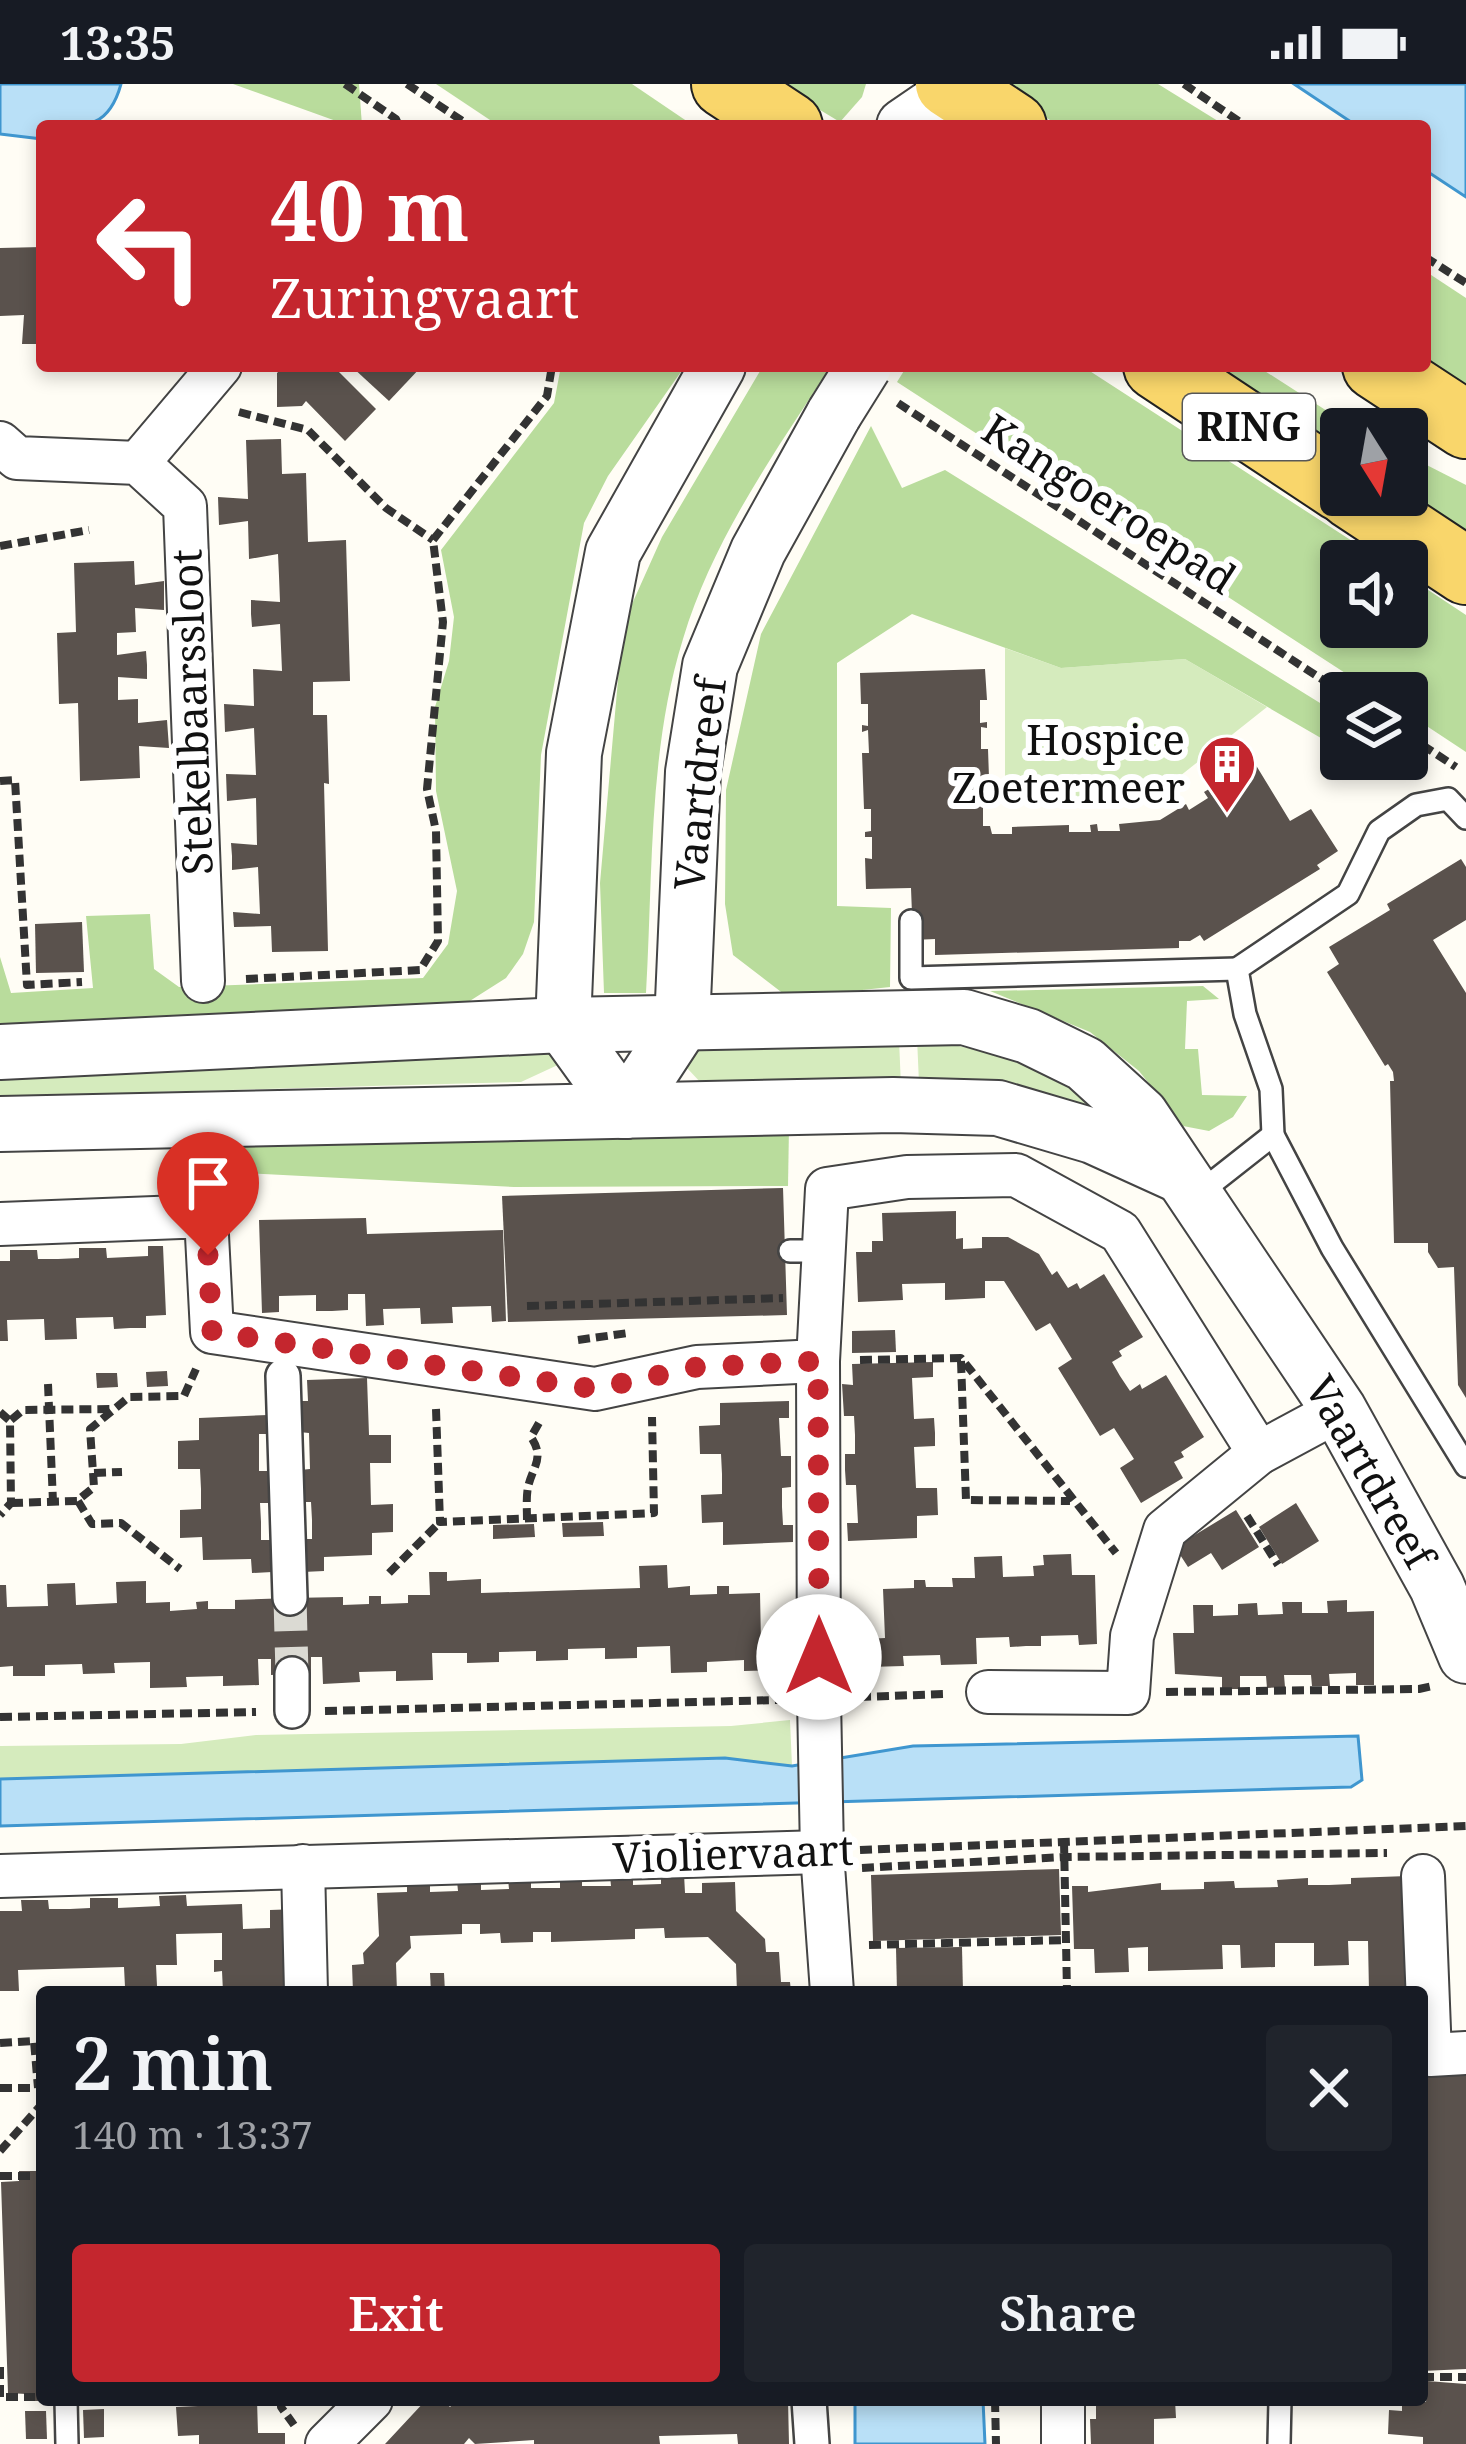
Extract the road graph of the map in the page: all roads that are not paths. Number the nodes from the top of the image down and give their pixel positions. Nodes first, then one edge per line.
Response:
1 (725, 84) edge
2 (954, 100) edge
3 (780, 120) edge
4 (916, 120) edge
5 (999, 120) edge
6 (215, 372) edge
7 (715, 372) edge
8 (1166, 372) edge
9 (1385, 372) edge
10 (859, 390) edge
11 (1466, 425) edge
12 (0, 442) edge
13 (138, 463) junction
14 (1320, 474) edge
15 (1383, 516) edge
16 (1466, 571) edge
17 (1466, 818) edge
18 (910, 921) dead end
19 (1237, 969) junction
20 (203, 981) road end
21 (682, 1024) junction
22 (563, 1025) junction
23 (0, 1052) edge
24 (626, 1112) junction
25 (0, 1124) edge
26 (1273, 1135) junction
27 (1188, 1186) junction
28 (0, 1224) edge
29 (818, 1361) junction
30 (283, 1376) dead end
31 (1339, 1410) junction
32 (1259, 1454) junction
33 (1466, 1466) edge
34 (290, 1598) tunnel mouth
35 (1458, 1669) edge
36 (292, 1675) tunnel mouth
37 (988, 1692) road end
38 (292, 1712) road end
39 (823, 1851) junction
40 (1417, 1864) road end
41 (303, 1866) junction
42 (0, 1876) edge
43 (306, 1986) edge
44 (832, 1986) edge
45 (1425, 1986) edge
46 (1428, 2026) edge
47 (1466, 2053) edge
48 (66, 2406) edge
49 (365, 2406) edge
50 (809, 2406) edge
51 (1063, 2406) edge
52 (1280, 2406) edge
53 (67, 2444) edge
54 (327, 2444) edge
55 (812, 2444) edge
56 (1063, 2444) edge
57 (1279, 2444) edge

1 - 3 main road
2 - 4 street
2 - 5 main road
6 - 13 street
7 - 22 street
8 - 14 main road, RING
9 - 11 main road
10 - 21 street, Vaartdreef
12 - 13 street
13 - 20 street, Stekelbaarssloot
15 - 16 main road, RING
17 - 19 lane
18 - 19 lane
19 - 26 lane
21 - 22 street, Vaartdreef
21 - 24 street, Vaartdreef
21 - 27 street, Vaartdreef
22 - 23 street, Vaartdreef
22 - 24 street
24 - 25 street
24 - 27 street
26 - 27 lane
26 - 33 lane
27 - 31 street, Vaartdreef
28 - 29 street
29 - 32 street, Vaartdreef
29 - 39 street
30 - 34 street
31 - 32 street
31 - 35 street, Vaartdreef
32 - 37 street
36 - 38 street
39 - 41 street, Violiervaart
39 - 44 street
40 - 45 street
41 - 42 street, Violiervaart
41 - 43 street
46 - 47 street
48 - 53 lane
49 - 54 street
50 - 55 street
51 - 56 street
52 - 57 lane

